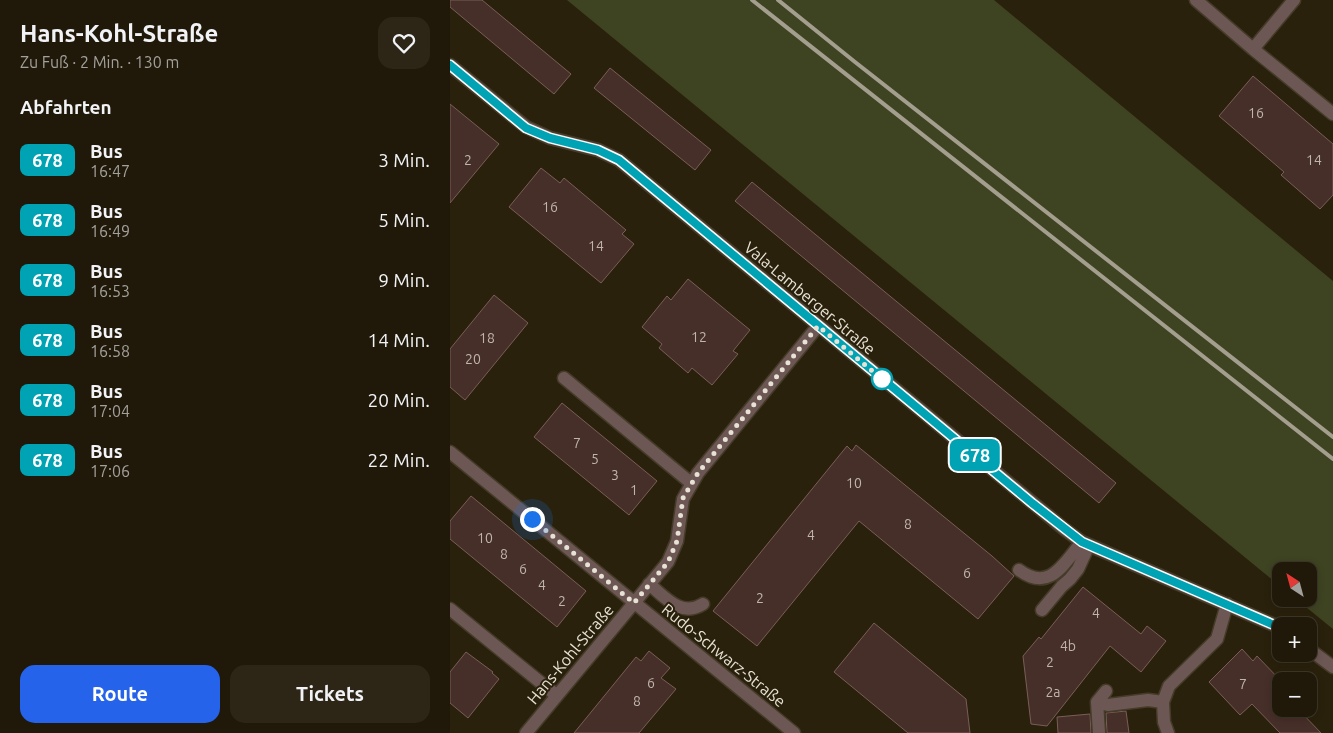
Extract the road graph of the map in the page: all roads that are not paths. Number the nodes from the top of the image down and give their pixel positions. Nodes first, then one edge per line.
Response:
1 (1196, 0) edge
2 (1294, 0) edge
3 (1252, 49) junction
4 (450, 65) edge
5 (1333, 114) edge
6 (818, 326) junction
7 (564, 378) dead end
8 (450, 452) edge
9 (691, 484) junction
10 (1086, 543) junction
11 (1019, 570) dead end
12 (649, 584) junction
13 (634, 603) junction
14 (703, 604) dead end
15 (1227, 604) junction
16 (450, 609) edge
17 (1042, 610) dead end
18 (1272, 624) edge
19 (1317, 655) edge
20 (1333, 667) edge
21 (1106, 691) dead end
22 (556, 696) junction
23 (1097, 702) junction
24 (1163, 702) junction
25 (526, 733) edge
26 (794, 733) edge
27 (1099, 733) edge
28 (1168, 733) edge

1 - 3 street
2 - 3 street
3 - 5 street
4 - 6 street, Vala-Lamberger-Straße
6 - 9 street, Hans-Kohl-Straße
6 - 10 street, Vala-Lamberger-Straße
7 - 9 street
8 - 13 street, Rudo-Schwarz-Straße
9 - 12 street, Hans-Kohl-Straße
10 - 11 street
10 - 15 street, Vala-Lamberger-Straße
10 - 17 street
12 - 13 street, Hans-Kohl-Straße
12 - 14 street
13 - 22 street, Hans-Kohl-Straße
13 - 26 street, Rudo-Schwarz-Straße
15 - 18 street, Vala-Lamberger-Straße
15 - 24 street
16 - 22 street
19 - 20 street
21 - 23 street
22 - 25 street, Hans-Kohl-Straße
23 - 24 street
23 - 27 street
24 - 28 street

